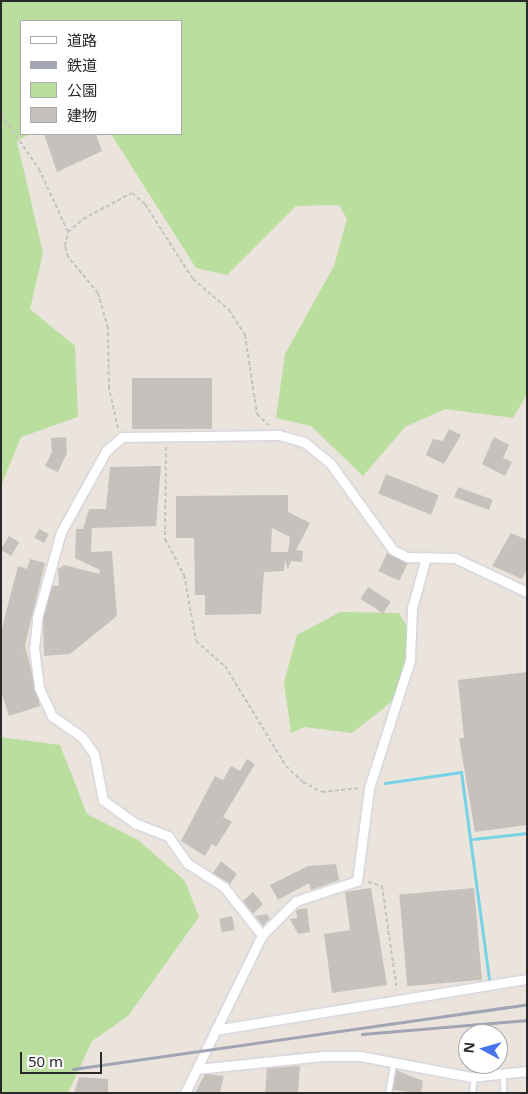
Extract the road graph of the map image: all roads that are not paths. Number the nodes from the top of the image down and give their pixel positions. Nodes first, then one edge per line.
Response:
1 (426, 557) junction
2 (527, 592) edge
3 (262, 935) junction
4 (527, 979) edge
5 (215, 1030) junction
6 (393, 1064) junction
7 (197, 1068) junction
8 (527, 1070) edge
9 (508, 1072) edge
10 (493, 1074) edge
11 (503, 1074) edge
12 (474, 1076) junction
13 (185, 1093) edge
14 (388, 1093) edge
15 (472, 1093) edge
16 (504, 1093) edge

1 - 2 street
1 - 3 street
1 - 3 street
3 - 5 street
4 - 5 street
5 - 7 street
6 - 7 street
6 - 12 street
6 - 14 lane
7 - 13 street
8 - 9 street
10 - 12 street
11 - 16 lane
12 - 15 lane

